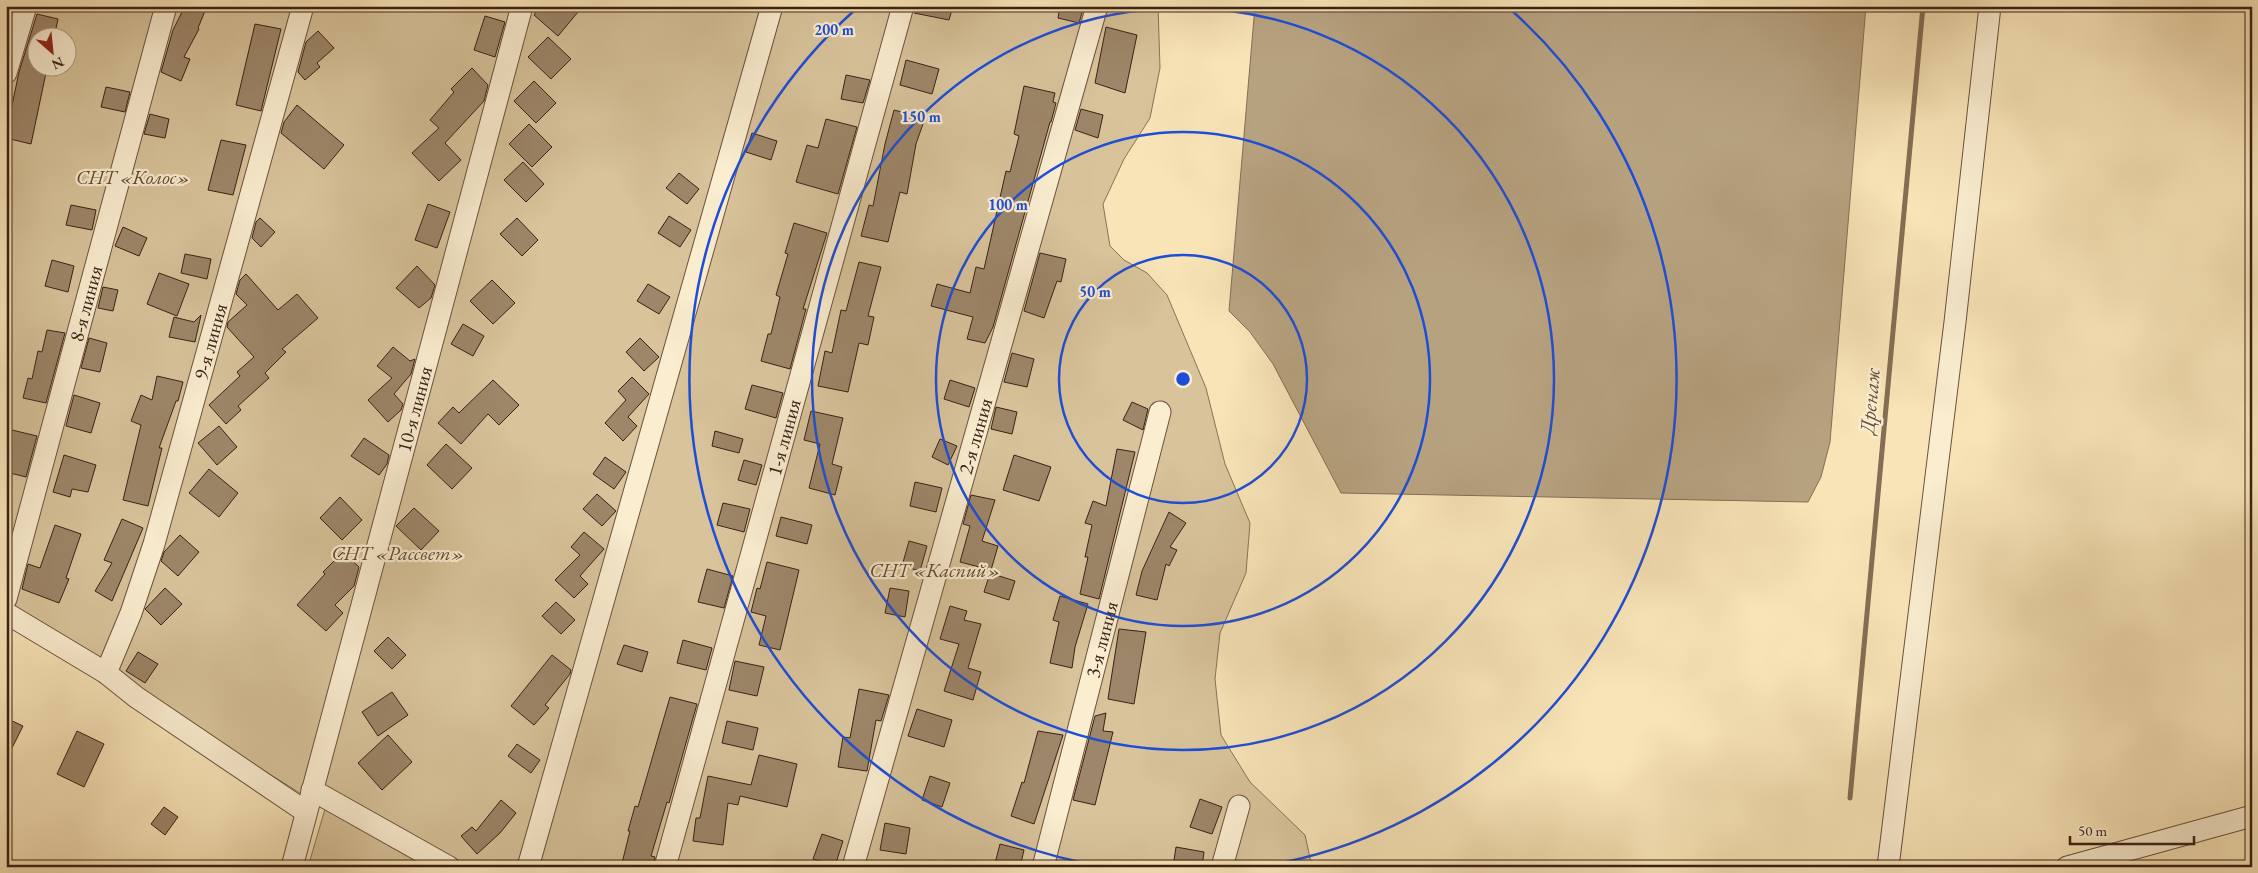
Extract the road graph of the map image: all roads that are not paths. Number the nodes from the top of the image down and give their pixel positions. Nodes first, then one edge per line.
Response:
1 (26, 6) edge
2 (166, 6) edge
3 (303, 6) edge
4 (522, 6) edge
5 (772, 6) edge
6 (903, 6) edge
7 (1097, 6) edge
8 (1990, 6) edge
9 (6, 73) edge
10 (1160, 412) dead end
11 (6, 599) edge
12 (6, 613) edge
13 (106, 673) junction
14 (312, 790) junction
15 (1239, 806) dead end
16 (306, 812) junction
17 (2252, 816) edge
18 (2079, 865) edge
19 (292, 867) edge
20 (449, 867) edge
21 (528, 867) edge
22 (665, 867) edge
23 (854, 867) edge
24 (1042, 867) edge
25 (1222, 867) edge
26 (1888, 867) edge

1 - 9 street
2 - 11 street, 8-я линия
3 - 13 street, 9-я линия
4 - 14 street, 10-я линия
5 - 21 street
6 - 22 street, 1-я линия
7 - 23 street, 2-я линия
8 - 26 street
10 - 24 street, 3-я линия
12 - 13 street
13 - 16 street
14 - 16 street, 10-я линия
14 - 20 street
15 - 25 street
16 - 19 street, 10-я линия
17 - 18 street

